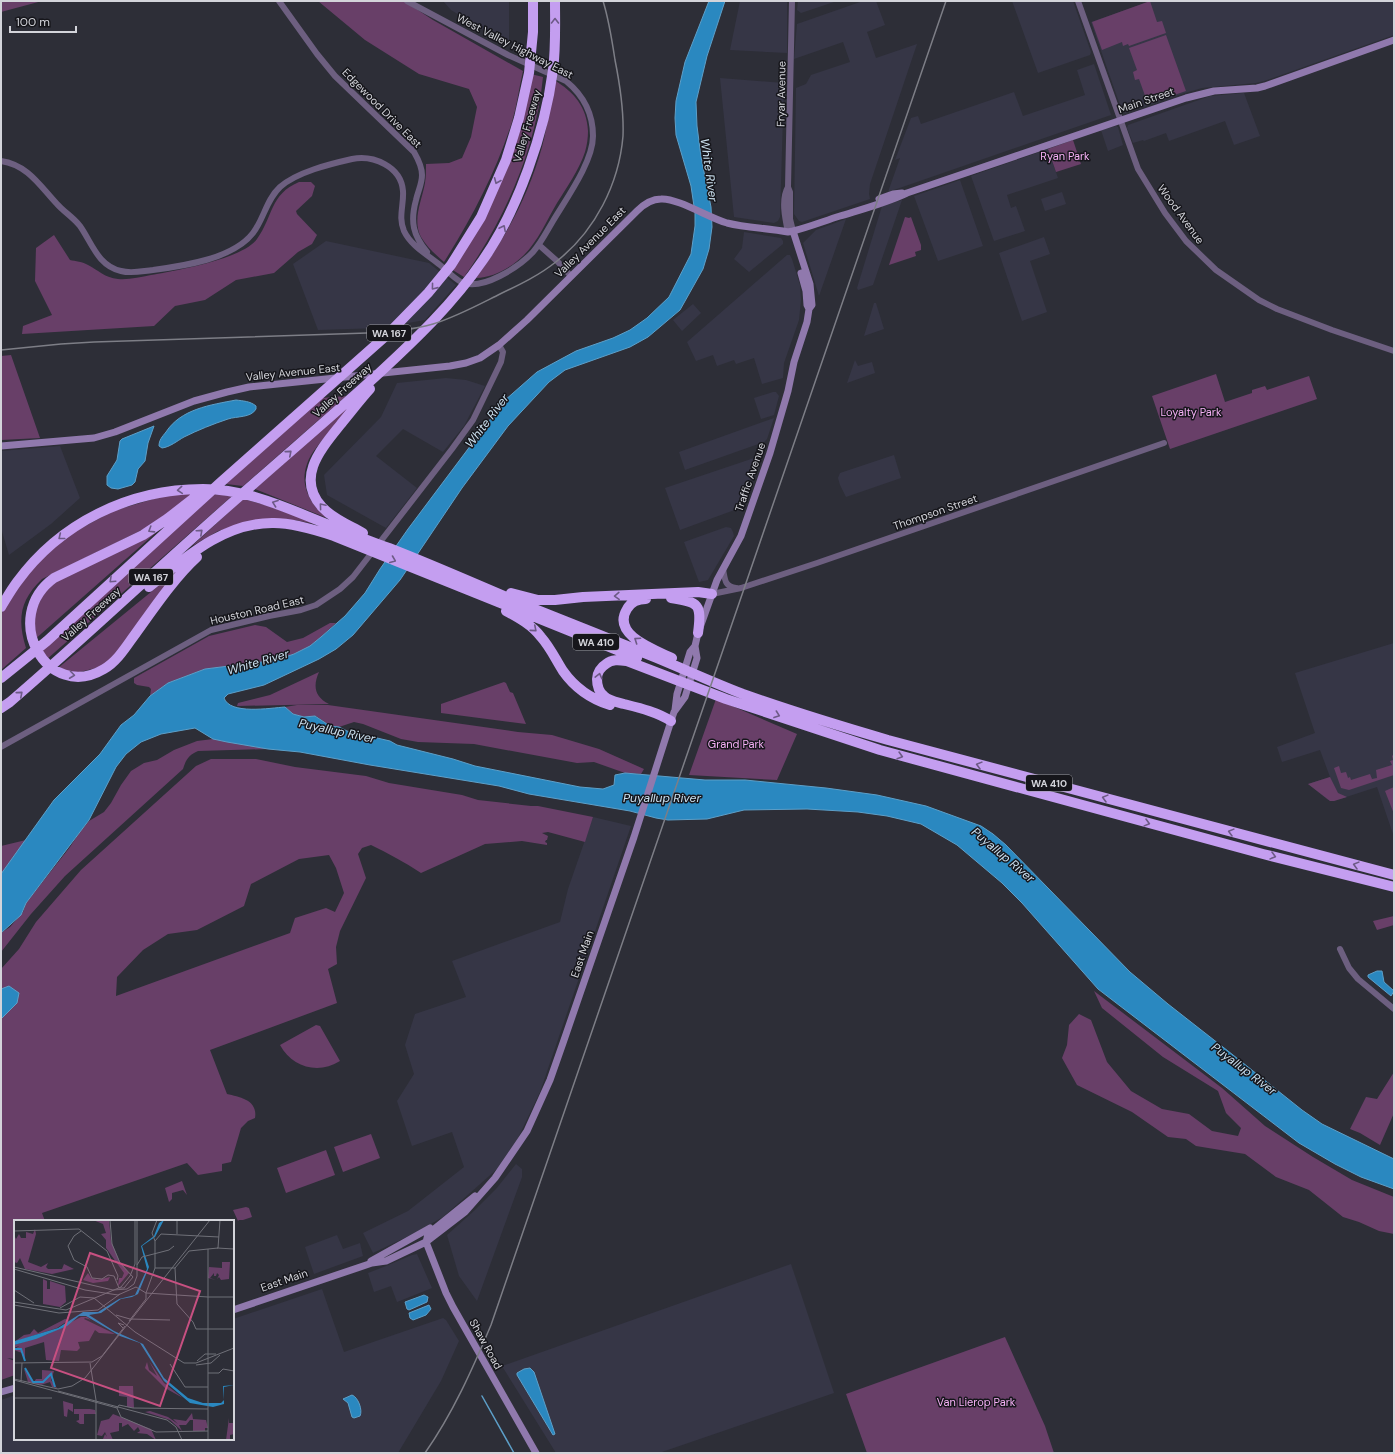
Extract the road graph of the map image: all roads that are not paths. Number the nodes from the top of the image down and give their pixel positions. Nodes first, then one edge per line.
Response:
1 (279, 1) edge
2 (407, 1) edge
3 (533, 1) edge
4 (555, 1) edge
5 (792, 1) edge
6 (1078, 1) edge
7 (1394, 40) edge
8 (1120, 120) junction
9 (1, 161) edge
10 (790, 232) junction
11 (539, 245) junction
12 (436, 262) junction
13 (571, 276) junction
14 (499, 345) junction
15 (1394, 351) edge
16 (360, 395) junction
17 (1164, 443) dead end
18 (1, 446) edge
19 (221, 482) junction
20 (296, 526) junction
21 (362, 539) junction
22 (723, 569) junction
23 (443, 575) junction
24 (465, 579) junction
25 (451, 583) junction
26 (741, 588) junction
27 (712, 594) junction
28 (665, 598) junction
29 (1, 607) edge
30 (698, 633) junction
31 (78, 643) junction
32 (695, 646) junction
33 (1, 678) edge
34 (708, 680) junction
35 (740, 703) junction
36 (1, 708) edge
37 (673, 716) junction
38 (1, 747) edge
39 (1394, 875) edge
40 (1394, 888) edge
41 (1340, 949) dead end
42 (1394, 1009) edge
43 (491, 1183) junction
44 (459, 1210) junction
45 (426, 1242) junction
46 (389, 1251) junction
47 (342, 1272) junction
48 (234, 1310) edge
49 (14, 1388) edge
50 (1, 1392) edge
51 (536, 1453) edge

1 - 12 street, Edgewood Drive East
2 - 11 street, West Valley Highway East
3 -> 19 highway, Valley Freeway / WA 167
16 -> 4 highway, Valley Freeway / WA 167
5 - 10 street, Fryar Avenue
6 - 8 street, Wood Avenue
7 - 8 main road, Main Street
8 - 10 main road, Main Street
8 - 15 street, Wood Avenue
9 - 12 street
10 - 13 main road, Valley Avenue East
10 - 22 main road, Traffic Avenue
11 - 12 street, West Valley Highway East
11 - 13 street
13 - 14 main road, Valley Avenue East
14 - 18 main road, Valley Avenue East
14 - 38 street, Houston Road East
21 -> 16 highway
31 -> 16 highway, Valley Freeway / WA 167
17 - 26 street, Thompson Street
19 -> 20 highway
19 -> 33 highway, Valley Freeway / WA 167
20 - 21 highway, WA 410
20 - 31 highway
21 -> 23 highway, WA 410
21 - 23 highway, WA 410
21 -> 29 highway
22 - 26 street
22 - 27 main road, Traffic Avenue
23 - 24 highway, WA 410
23 - 25 highway, WA 410
27 -> 24 highway
24 - 34 highway, WA 410
25 - 35 highway, WA 410
25 -> 37 highway
26 - 27 street, Thompson Street
27 - 28 highway
27 - 30 main road, Traffic Avenue
28 - 30 highway
34 -> 28 highway
30 - 32 main road, Traffic Avenue
36 -> 31 highway, Valley Freeway / WA 167
32 - 37 main road, Traffic Avenue
32 - 37 main road, Traffic Avenue
39 -> 34 highway, WA 410
37 -> 35 highway
35 -> 40 highway, WA 410
37 - 43 main road, East Main
41 - 42 street
43 - 44 main road, East Main
43 - 45 main road, East Main
44 - 45 main road, East Main
44 - 46 main road, East Main
45 - 46 main road, East Main
45 - 47 main road, East Main
45 - 51 main road, Shaw Road
46 - 47 main road, East Main
47 - 48 main road, East Main
49 - 50 main road

